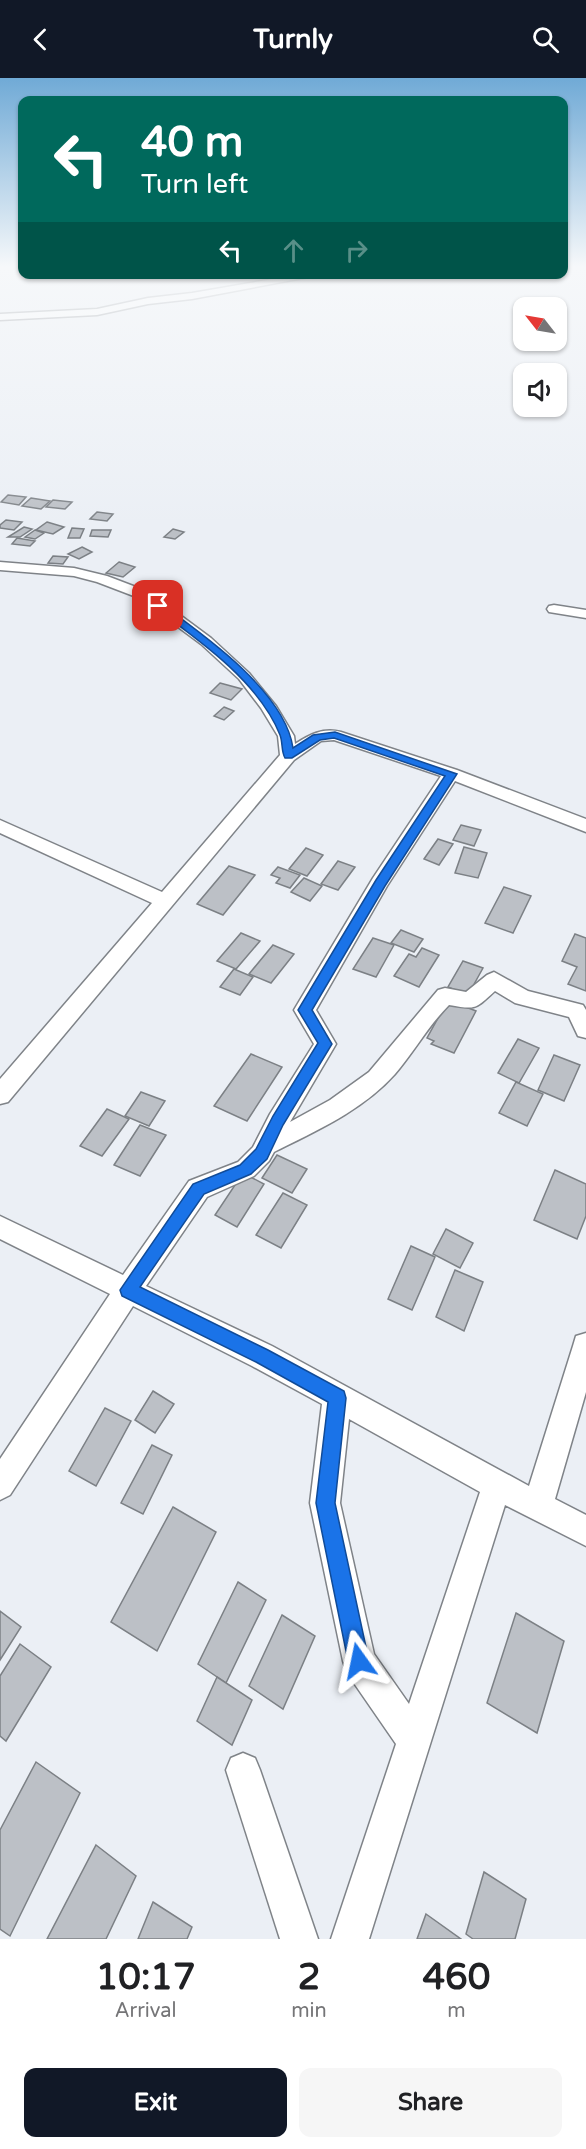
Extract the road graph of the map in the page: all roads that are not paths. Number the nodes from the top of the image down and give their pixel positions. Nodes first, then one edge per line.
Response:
1 (0, 566) edge
2 (586, 604) edge
3 (586, 614) edge
4 (288, 756) junction
5 (451, 774) junction
6 (0, 826) edge
7 (586, 826) edge
8 (165, 901) junction
9 (586, 1030) edge
10 (0, 1095) edge
11 (266, 1145) junction
12 (0, 1227) edge
13 (128, 1290) junction
14 (586, 1346) edge
15 (337, 1398) junction
16 (0, 1485) edge
17 (497, 1485) junction
18 (538, 1506) junction
19 (586, 1531) edge
20 (414, 1740) junction
21 (243, 1770) dead end
22 (299, 1939) edge
23 (350, 1939) edge

1 - 4 street
2 - 3 street
4 - 5 street
4 - 8 street
5 - 7 street
5 - 11 street
6 - 8 street
8 - 10 street
9 - 11 street
11 - 13 street
12 - 13 street
13 - 15 street
13 - 16 street
14 - 18 street
15 - 17 street
15 - 20 street
17 - 18 street
17 - 20 street
18 - 19 street
20 - 23 street
21 - 22 street

